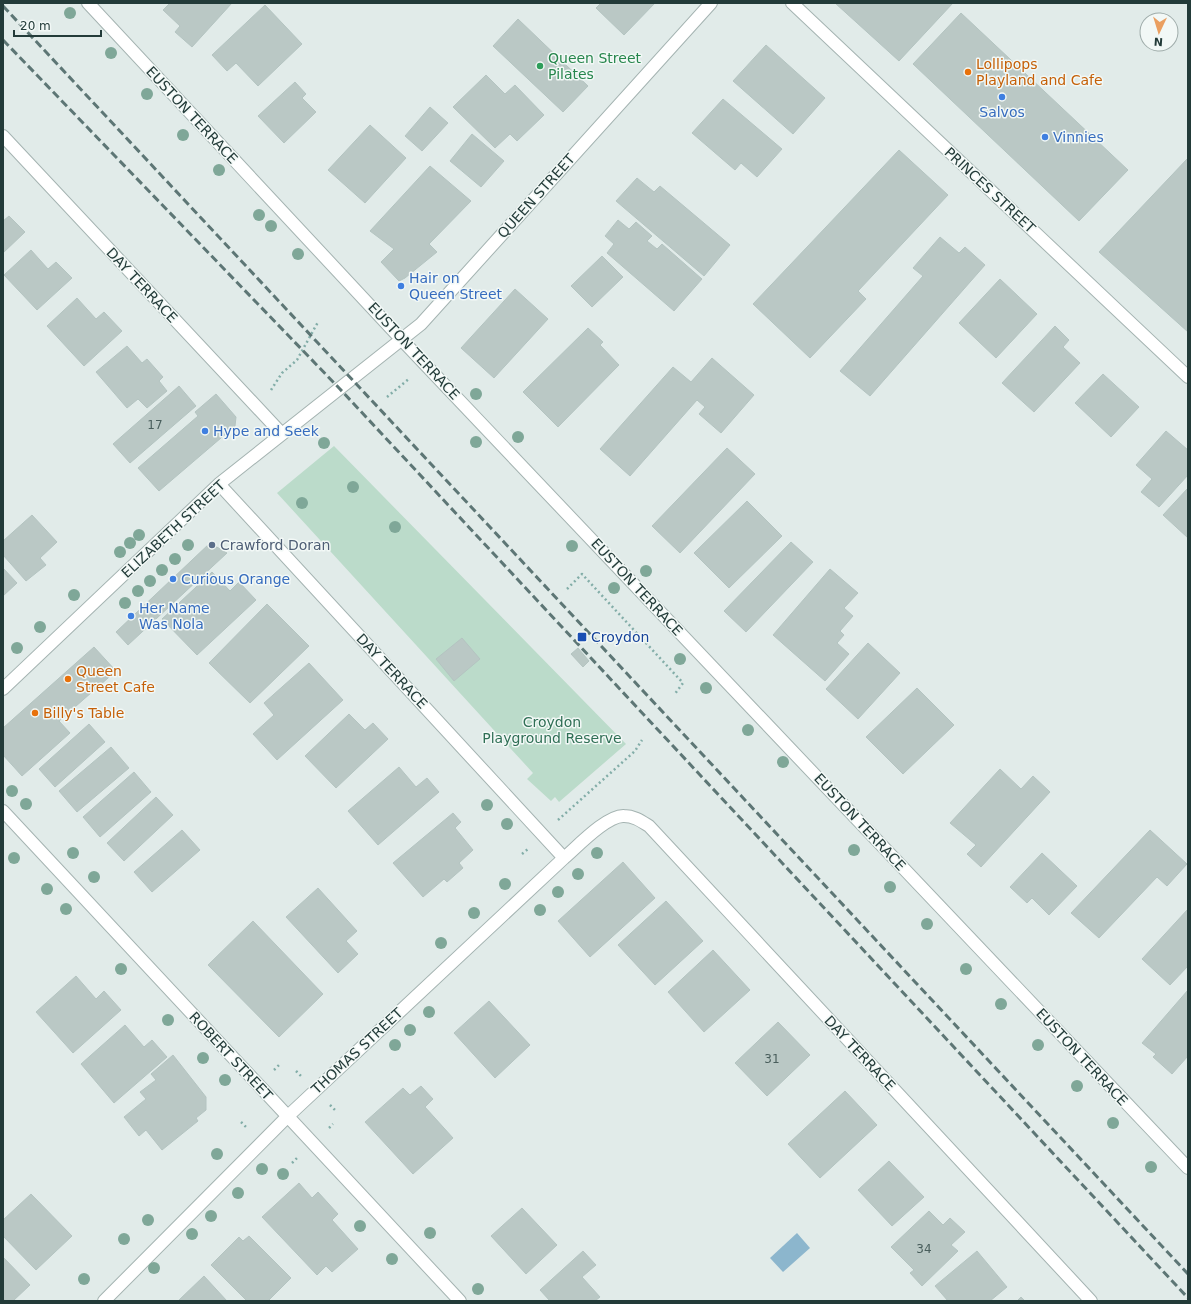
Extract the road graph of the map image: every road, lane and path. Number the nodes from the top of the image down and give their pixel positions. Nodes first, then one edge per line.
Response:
1 (88, 3) edge
2 (711, 3) edge
3 (792, 3) edge
4 (3, 136) edge
5 (318, 322) dead end
6 (401, 339) junction
7 (411, 376) dead end
8 (1188, 377) edge
9 (351, 378) joint
10 (270, 392) dead end
11 (387, 397) dead end
12 (282, 434) junction
13 (219, 484) junction
14 (567, 589) dead end
15 (3, 689) edge
16 (674, 695) dead end
17 (642, 740) dead end
18 (3, 811) edge
19 (565, 813) dead end
20 (622, 815) joint
21 (564, 858) junction
22 (287, 1117) junction
23 (1188, 1168) edge
24 (104, 1301) edge
25 (460, 1301) edge
26 (1091, 1301) edge

1 - 6 street, EUSTON TERRACE
2 - 6 street, QUEEN STREET
3 - 8 street, PRINCES STREET
4 - 12 street, DAY TERRACE
5 - 10 path
6 - 9 street, QUEEN STREET
6 - 23 street, EUSTON TERRACE
7 - 11 path
9 - 12 street, ELIZABETH STREET
12 - 13 street, ELIZABETH STREET
13 - 15 street, ELIZABETH STREET
13 - 21 street, DAY TERRACE
14 - 16 path
17 - 19 path
18 - 22 street, ROBERT STREET
20 - 21 street, THOMAS STREET
20 - 26 street, DAY TERRACE
21 - 22 street, THOMAS STREET
22 - 24 street, THOMAS STREET
22 - 25 street, ROBERT STREET

